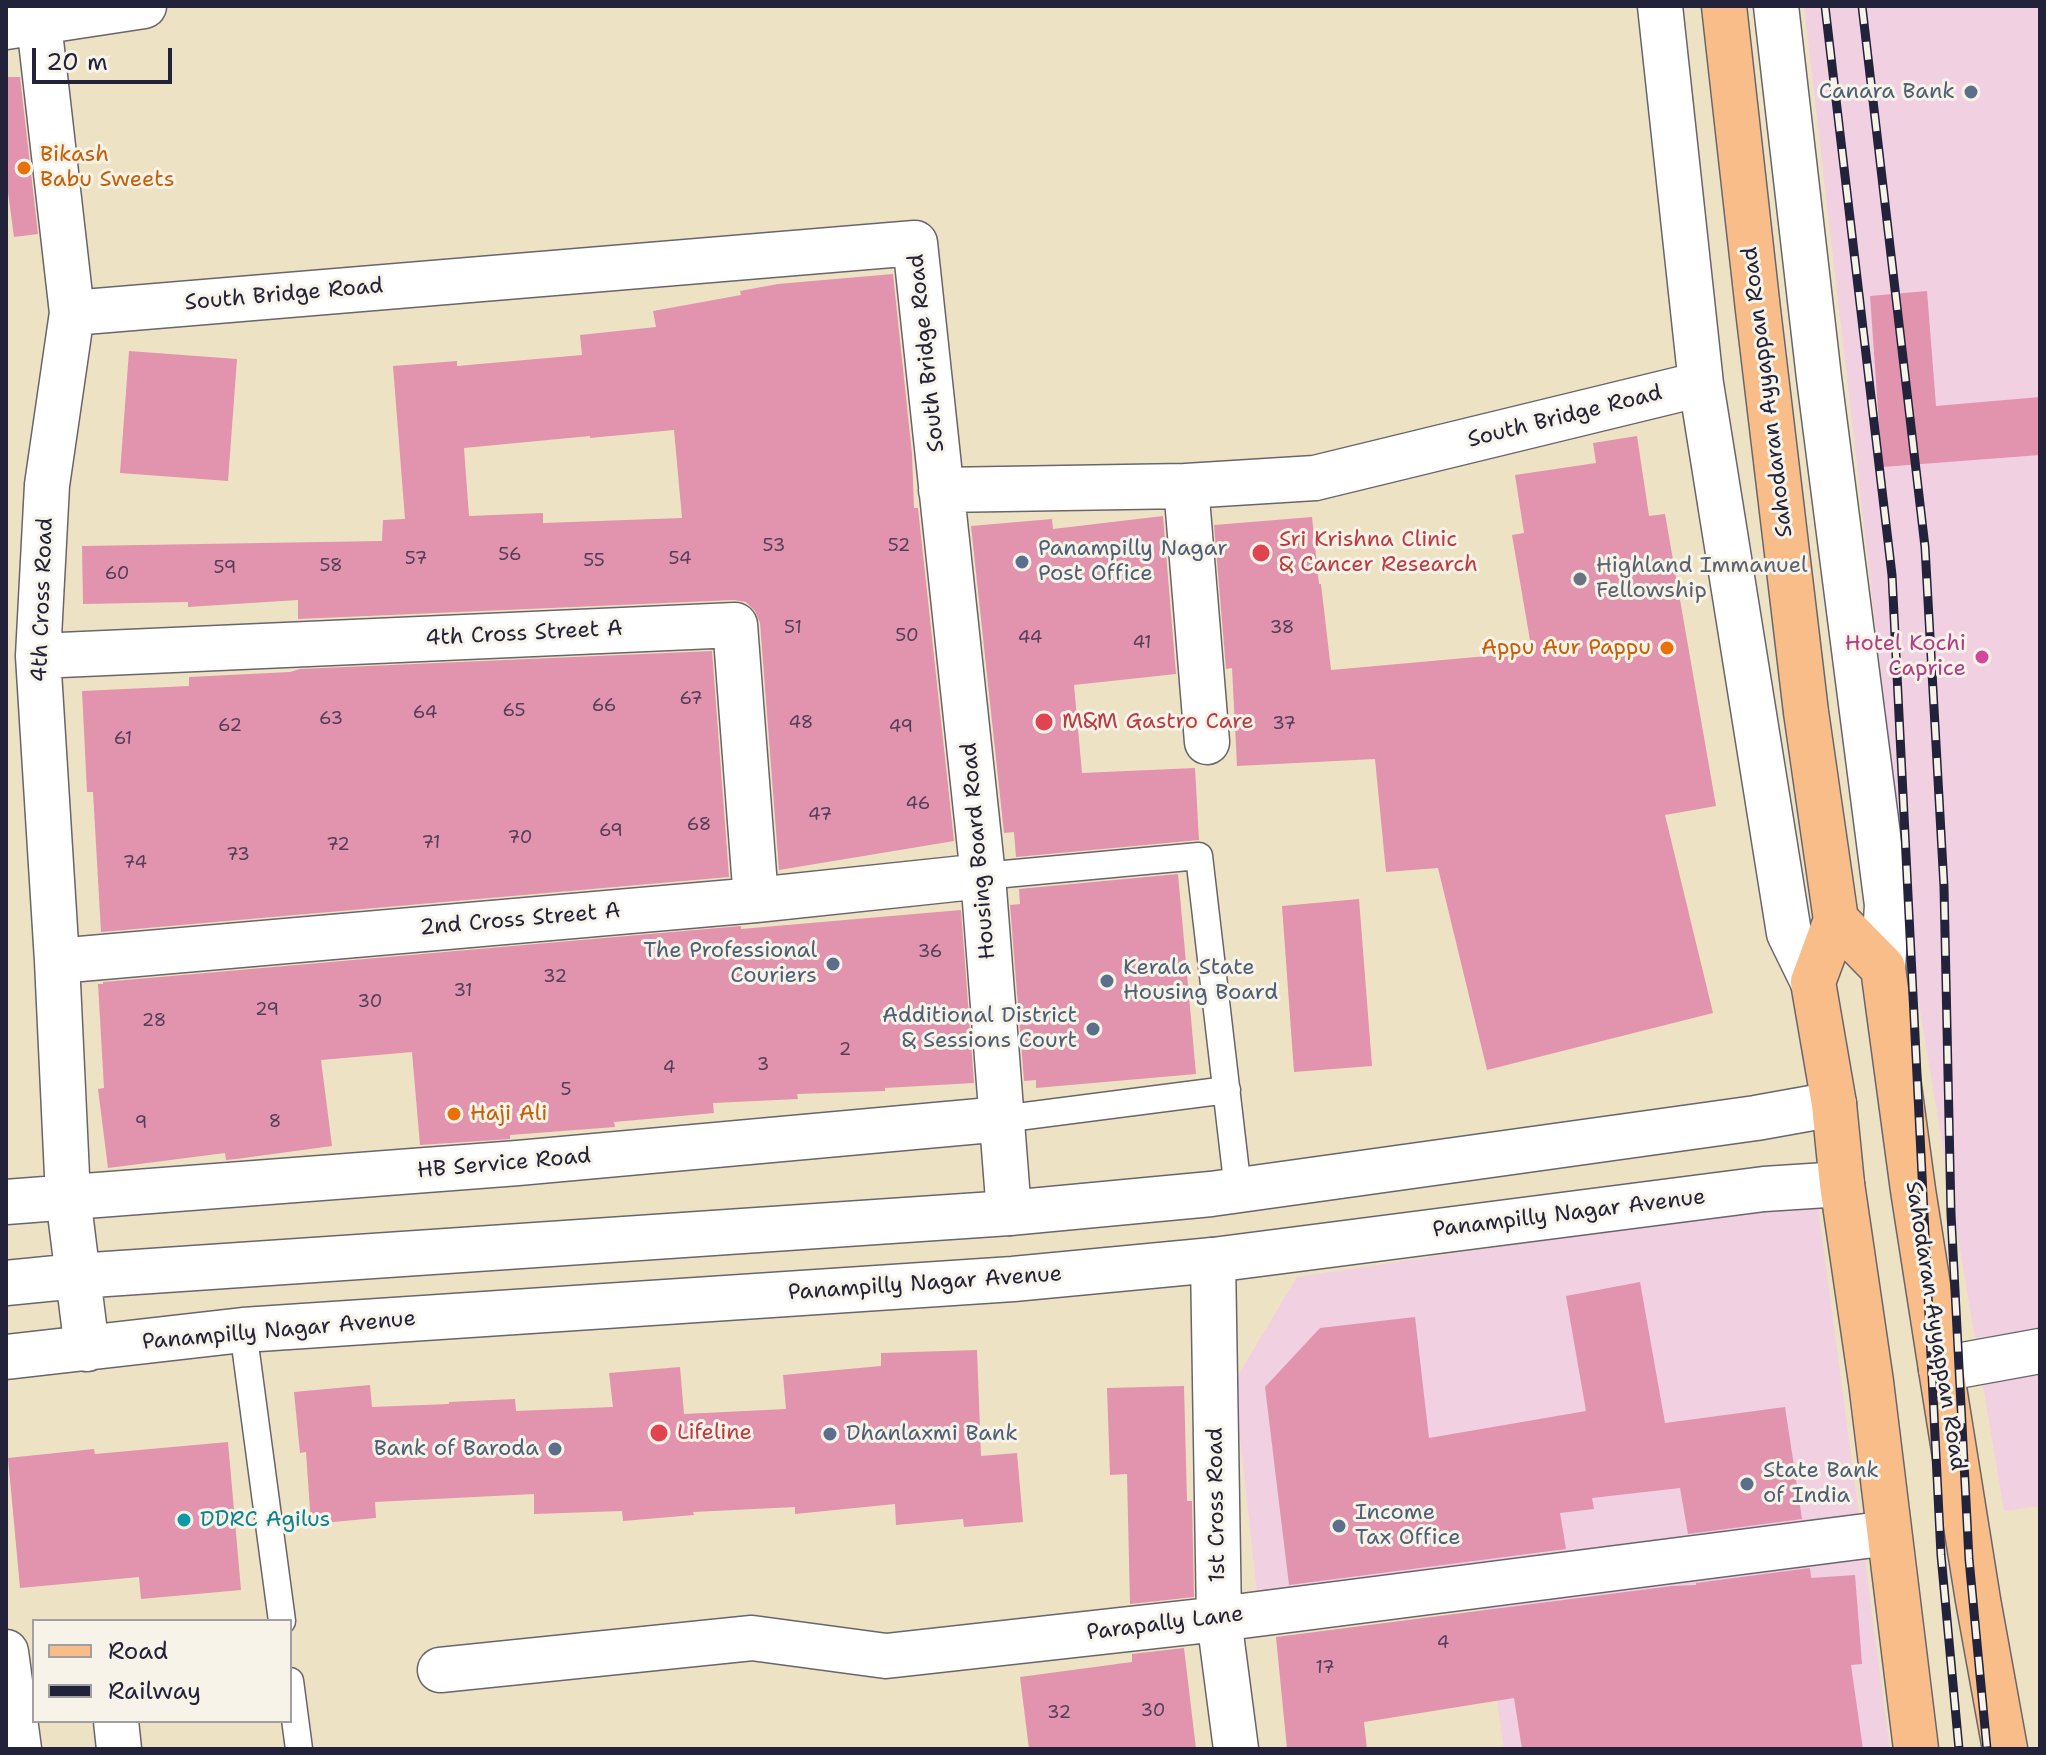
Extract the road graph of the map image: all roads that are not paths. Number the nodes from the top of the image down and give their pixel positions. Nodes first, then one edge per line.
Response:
1 (144, 6) edge
2 (1660, 6) edge
3 (1724, 6) edge
4 (1776, 6) edge
5 (27, 18) edge
6 (72, 313) junction
7 (1701, 384) junction
8 (1186, 486) junction
9 (941, 490) junction
10 (38, 656) junction
11 (1207, 742) dead end
12 (983, 876) junction
13 (756, 900) junction
14 (1836, 920) junction
15 (57, 961) junction
16 (1883, 968) junction
17 (1813, 982) junction
18 (1227, 1090) junction
19 (1834, 1104) junction
20 (1002, 1119) junction
21 (1842, 1184) junction
22 (1913, 1190) junction
23 (1224, 1192) junction
24 (68, 1197) junction
25 (6, 1202) edge
26 (1009, 1213) junction
27 (1213, 1260) junction
28 (77, 1276) junction
29 (1013, 1279) junction
30 (6, 1283) edge
31 (243, 1330) junction
32 (87, 1349) junction
33 (2040, 1351) edge
34 (6, 1357) edge
35 (1941, 1369) junction
36 (1889, 1533) junction
37 (282, 1619) edge
38 (1219, 1619) junction
39 (32, 1636) edge
40 (6, 1640) edge
41 (6, 1652) edge
42 (440, 1670) dead end
43 (292, 1696) edge
44 (116, 1723) edge
45 (19, 1749) edge
46 (119, 1749) edge
47 (299, 1749) edge
48 (1236, 1749) edge
49 (1916, 1749) edge
50 (2005, 1749) edge

1 - 5 street
2 - 7 street
3 - 14 main road, Sahodaran Ayyappan Road
4 - 16 street
5 - 6 street, 4th Cross Road
6 - 9 street, South Bridge Road
6 - 10 street, 4th Cross Road
7 - 8 street, South Bridge Road
7 - 17 street
8 - 9 street, South Bridge Road
8 - 11 street
9 - 12 street, Housing Board Road
10 - 13 street, 4th Cross Street A
10 - 15 street, 4th Cross Road
12 - 13 street, 2nd Cross Street A
12 - 18 lane
12 - 20 street, Housing Board Road
13 - 15 street, 2nd Cross Street A
14 - 16 main road
14 - 17 main road, Sahodaran Ayyappan Road
15 - 24 street, 4th Cross Road
16 - 22 main road, Sahodaran Ayyappan Road
17 - 19 main road
18 - 20 lane
18 - 23 lane
19 - 21 main road
19 - 22 main road
19 - 23 street
20 - 24 street, HB Service Road
20 - 26 street, Housing Board Road
21 - 27 street, Panampilly Nagar Avenue
21 - 36 main road
22 - 35 main road, Sahodaran Ayyappan Road
23 - 26 street
23 - 27 street, 1st Cross Road
24 - 25 street, HB Service Road
24 - 28 street, 4th Cross Road
26 - 28 street
26 - 29 street, Housing Board Road
27 - 29 street, Panampilly Nagar Avenue
27 - 38 street, 1st Cross Road
28 - 30 street
28 - 32 street, 4th Cross Road
29 - 31 street, Panampilly Nagar Avenue
31 - 32 street, Panampilly Nagar Avenue
31 - 37 lane
32 - 34 street, Panampilly Nagar Avenue
33 - 35 street
35 - 50 main road, Sahodaran Ayyappan Road
36 - 38 street, Parapally Lane
36 - 49 main road
38 - 42 street, Parapally Lane
38 - 48 street, 1st Cross Road
39 - 40 street
41 - 45 street
43 - 47 lane
44 - 46 street

